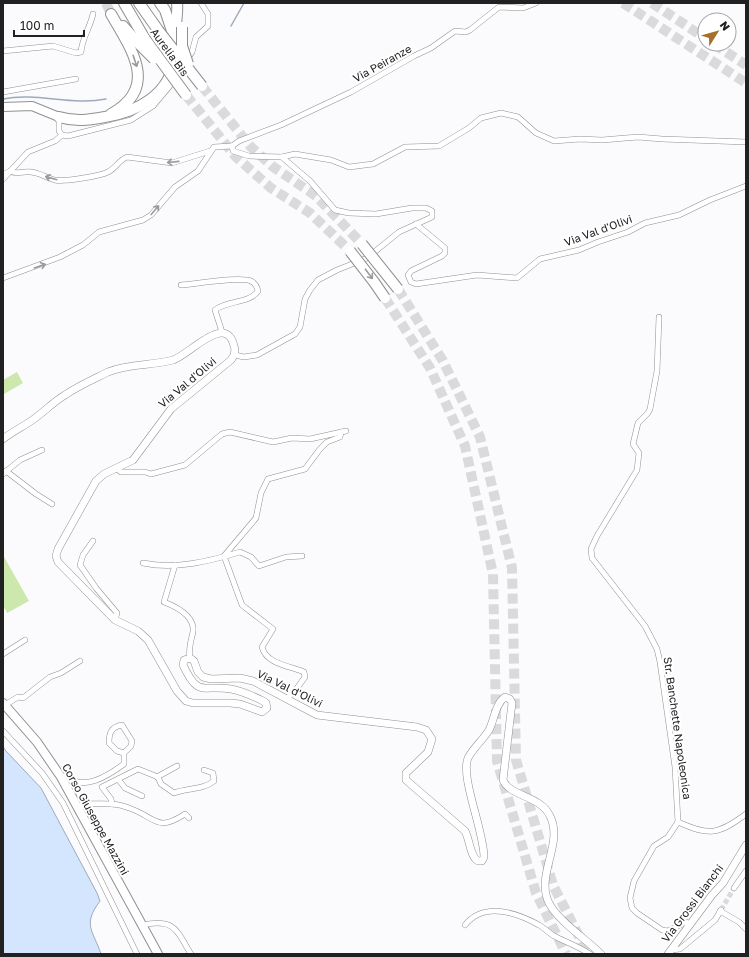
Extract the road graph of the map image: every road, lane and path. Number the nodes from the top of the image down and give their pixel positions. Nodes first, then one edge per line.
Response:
1 (124, 3) edge
2 (139, 3) edge
3 (160, 3) edge
4 (177, 3) edge
5 (183, 3) edge
6 (201, 3) edge
7 (536, 3) edge
8 (93, 14) dead end
9 (142, 42) junction
10 (176, 42) junction
11 (3, 51) edge
12 (76, 79) dead end
13 (3, 92) edge
14 (186, 94) tunnel mouth
15 (3, 107) edge
16 (59, 117) junction
17 (104, 117) junction
18 (62, 135) junction
19 (746, 142) edge
20 (232, 146) junction
21 (210, 151) junction
22 (282, 157) junction
23 (10, 171) junction
24 (3, 176) edge
25 (3, 179) edge
26 (746, 186) edge
27 (416, 224) junction
28 (362, 244) tunnel mouth
29 (350, 252) tunnel mouth
30 (3, 278) edge
31 (181, 285) dead end
32 (398, 289) tunnel mouth
33 (385, 298) tunnel mouth
34 (659, 317) dead end
35 (222, 332) junction
36 (235, 355) junction
37 (3, 439) edge
38 (42, 450) dead end
39 (117, 469) junction
40 (4, 473) edge
41 (52, 504) dead end
42 (93, 541) dead end
43 (224, 556) junction
44 (302, 556) dead end
45 (143, 563) dead end
46 (175, 565) junction
47 (115, 620) junction
48 (25, 640) dead end
49 (3, 654) edge
50 (190, 658) junction
51 (80, 661) dead end
52 (287, 698) junction
53 (4, 704) edge
54 (3, 731) edge
55 (124, 753) junction
56 (177, 766) dead end
57 (204, 770) dead end
58 (158, 777) junction
59 (61, 778) junction
60 (118, 779) junction
61 (142, 796) dead end
62 (112, 804) junction
63 (78, 807) junction
64 (746, 814) edge
65 (189, 818) dead end
66 (678, 822) junction
67 (746, 845) edge
68 (746, 871) edge
69 (734, 888) tunnel mouth
70 (690, 924) junction
71 (142, 925) junction
72 (465, 925) dead end
73 (746, 929) edge
74 (670, 952) edge
75 (137, 954) edge
76 (158, 954) edge
77 (190, 954) edge
78 (590, 954) edge
79 (602, 954) edge

1 - 9 highway, Aurelia Bis
2 - 5 highway, Aurelia Bis, bridge
3 - 10 highway
4 - 10 highway
6 - 18 street
7 - 20 street, Via Peiranze
8 - 11 street
9 - 14 highway, Aurelia Bis, bridge
9 -> 17 highway
10 - 17 highway
12 - 13 street
15 - 16 main road
16 - 17 highway
16 - 18 street
18 - 23 street
19 - 22 street
20 - 21 street, Via Peiranze
20 - 22 street
21 -> 23 street, Via Peiranze
30 -> 21 street
22 - 27 street
23 - 24 street
23 - 25 street
26 - 27 street, Via Val d'Olivi
27 - 36 street
28 - 32 highway, bridge
29 -> 33 highway, bridge
31 - 35 street
34 - 66 street, Str. Banchette Napoleonica
35 - 36 street
35 - 37 street, Via Val d'Olivi
36 - 39 street, Via Val d'Olivi
38 - 40 street
39 - 43 street
39 - 47 street, Via Val d'Olivi
40 - 41 street
42 - 47 street
43 - 44 street
43 - 46 street
43 - 52 street
45 - 46 street
46 - 50 street
47 - 50 street, Via Val d'Olivi
48 - 49 street
50 - 52 street, Via Val d'Olivi
51 - 53 street
52 - 79 street, Via Val d'Olivi
53 - 59 main road, Corso Giuseppe Mazzini
54 - 75 street
55 - 55 street
55 - 59 street
56 - 58 street
57 - 58 street
58 - 60 street
59 - 63 main road, Corso Giuseppe Mazzini
60 - 61 street
60 - 62 street
62 - 63 street
62 - 65 street
63 - 71 main road, Corso Giuseppe Mazzini
64 - 66 street
66 - 70 street
67 - 70 street, Via Grossi Bianchi
68 - 69 street
70 - 74 street, Via Grossi Bianchi
71 - 76 main road, Corso Giuseppe Mazzini
71 - 77 street
72 - 78 street
73 - 74 street

